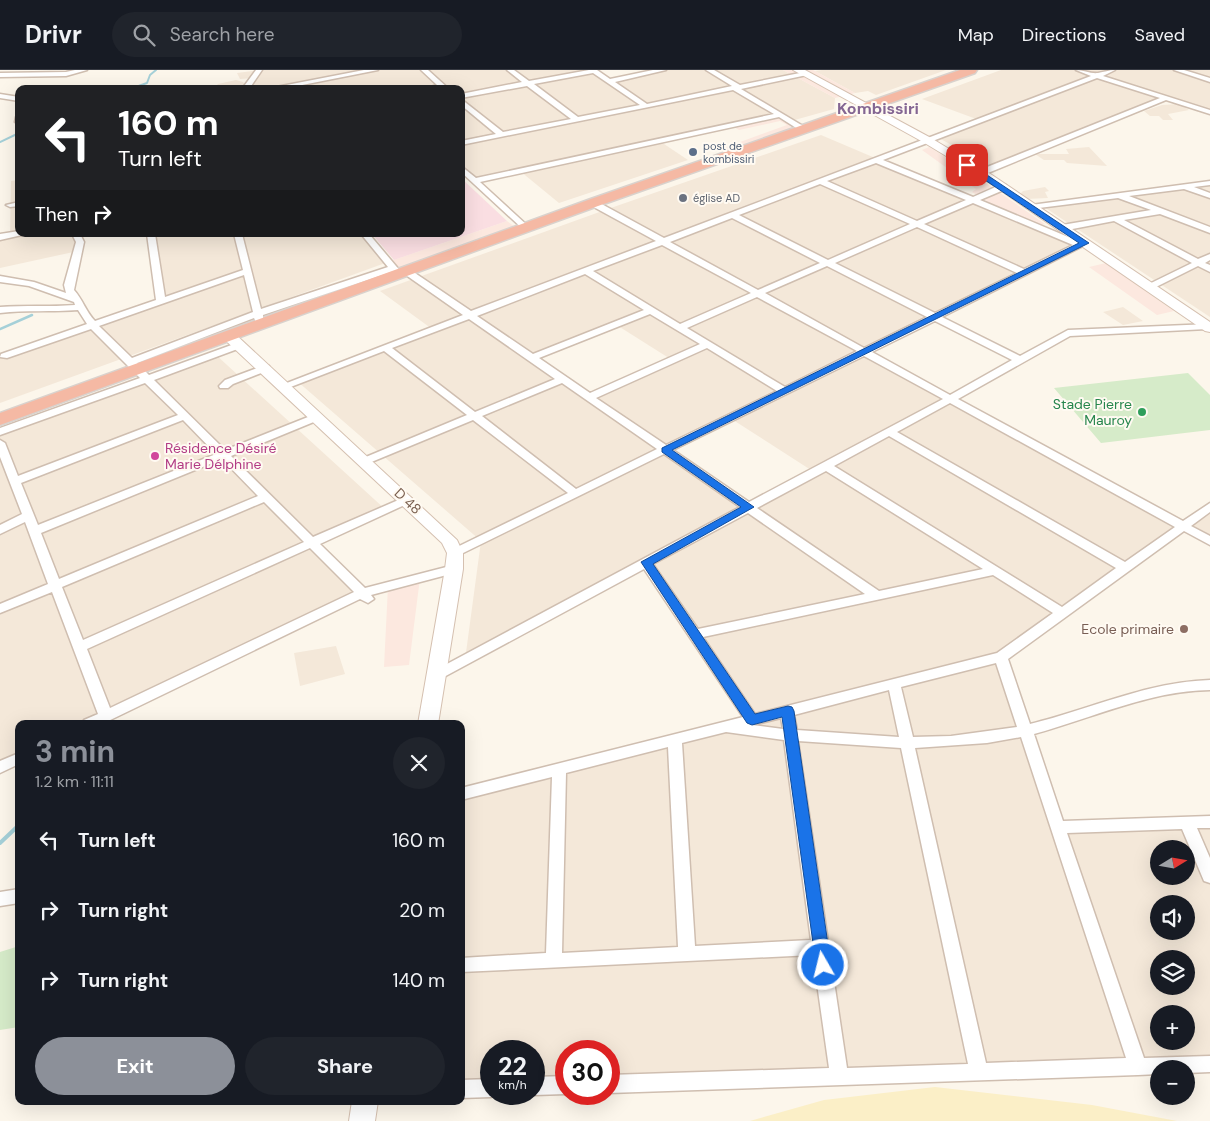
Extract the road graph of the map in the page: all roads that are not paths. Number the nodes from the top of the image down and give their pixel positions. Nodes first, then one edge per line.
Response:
1 (84, 70) edge
2 (259, 70) edge
3 (375, 70) edge
4 (424, 70) edge
5 (510, 70) edge
6 (593, 70) edge
7 (663, 70) edge
8 (709, 70) edge
9 (971, 70) edge
10 (1079, 70) edge
11 (1112, 70) edge
12 (1177, 70) edge
13 (801, 72) edge
14 (0, 75) edge
15 (1097, 76) junction
16 (1209, 79) edge
17 (319, 80) junction
18 (609, 81) junction
19 (527, 83) junction
20 (248, 85) edge
21 (291, 85) edge
22 (324, 85) edge
23 (442, 85) edge
24 (736, 88) junction
25 (465, 95) edge
26 (0, 96) edge
27 (15, 98) edge
28 (1166, 98) junction
29 (646, 106) junction
30 (865, 107) junction
31 (465, 108) edge
32 (1210, 112) edge
33 (781, 115) junction
34 (577, 120) junction
35 (804, 128) junction
36 (502, 135) junction
37 (927, 140) junction
38 (465, 142) edge
39 (877, 160) junction
40 (465, 172) edge
41 (980, 173) junction
42 (474, 181) junction
43 (820, 181) junction
44 (1210, 183) edge
45 (1184, 186) junction
46 (1003, 188) junction
47 (1119, 195) junction
48 (1210, 196) edge
49 (973, 200) junction
50 (593, 203) junction
51 (1031, 207) junction
52 (1161, 211) junction
53 (732, 215) junction
54 (1116, 219) junction
55 (917, 224) junction
56 (524, 228) junction
57 (1062, 228) junction
58 (1210, 230) edge
59 (15, 234) edge
60 (0, 237) edge
61 (78, 237) edge
62 (152, 237) edge
63 (239, 237) edge
64 (368, 237) edge
65 (662, 241) junction
66 (1082, 244) junction
67 (1210, 257) edge
68 (827, 263) junction
69 (1197, 263) junction
70 (1210, 269) edge
71 (248, 271) junction
72 (399, 271) junction
73 (586, 271) junction
74 (1025, 273) junction
75 (0, 279) edge
76 (1150, 287) junction
77 (758, 294) junction
78 (161, 300) junction
79 (79, 304) junction
80 (0, 310) edge
81 (650, 310) junction
82 (470, 315) junction
83 (934, 317) junction
84 (259, 319) junction
85 (92, 324) junction
86 (680, 327) junction
87 (1208, 327) edge
88 (235, 340) junction
89 (708, 344) junction
90 (385, 347) junction
91 (864, 352) junction
92 (4, 356) dead end
93 (532, 358) junction
94 (1020, 360) junction
95 (265, 368) junction
96 (139, 370) junction
97 (563, 379) junction
98 (224, 386) dead end
99 (284, 386) junction
100 (785, 391) junction
101 (588, 397) junction
102 (950, 399) junction
103 (185, 416) junction
104 (474, 416) junction
105 (317, 417) junction
106 (0, 419) edge
107 (0, 432) edge
108 (889, 432) junction
109 (0, 443) edge
110 (665, 450) junction
111 (223, 454) junction
112 (365, 461) junction
113 (826, 466) junction
114 (15, 480) junction
115 (576, 494) junction
116 (265, 496) junction
117 (407, 500) junction
118 (749, 507) junction
119 (1210, 507) edge
120 (28, 515) junction
121 (1182, 526) junction
122 (0, 530) edge
123 (34, 531) junction
124 (1210, 541) edge
125 (312, 543) junction
126 (455, 561) junction
127 (646, 562) junction
128 (1125, 568) junction
129 (995, 571) junction
130 (55, 586) junction
131 (365, 596) junction
132 (877, 596) junction
133 (0, 609) edge
134 (1062, 613) junction
135 (694, 634) junction
136 (79, 647) junction
137 (1001, 657) junction
138 (437, 675) junction
139 (894, 684) junction
140 (1210, 685) edge
141 (788, 711) junction
142 (106, 716) junction
143 (98, 720) edge
144 (429, 720) edge
145 (752, 720) junction
146 (723, 727) junction
147 (1026, 731) junction
148 (791, 735) junction
149 (675, 740) junction
150 (907, 744) junction
151 (15, 760) edge
152 (0, 767) edge
153 (559, 769) junction
154 (465, 793) edge
155 (1210, 822) edge
156 (1187, 823) junction
157 (1058, 827) junction
158 (1210, 876) edge
159 (15, 897) edge
160 (0, 899) edge
161 (821, 947) junction
162 (687, 953) junction
163 (554, 960) junction
164 (465, 965) edge
165 (1210, 1064) edge
166 (1138, 1067) junction
167 (979, 1072) junction
168 (839, 1078) junction
169 (620, 1084) edge
170 (465, 1088) edge
171 (480, 1088) edge

1 - 14 street
2 - 20 street
3 - 17 street
4 - 23 street
5 - 19 street
6 - 18 street
6 - 19 street
7 - 18 street
8 - 24 street
9 - 30 highway
10 - 15 street
11 - 15 street
12 - 16 street
13 - 24 street
13 - 30 street
15 - 28 street
15 - 37 street
17 - 21 street
17 - 22 street
18 - 29 street
19 - 25 street
19 - 34 street
24 - 29 street
24 - 33 street
26 - 27 street
28 - 32 street
28 - 41 street
29 - 34 street
30 - 35 highway
30 - 37 street
31 - 36 street
33 - 35 street
33 - 42 street
34 - 36 street
35 - 50 highway
36 - 38 street
37 - 39 street
37 - 41 street
39 - 43 street
39 - 49 street
40 - 42 street
41 - 46 street
42 - 56 street
43 - 53 street
43 - 55 street
44 - 45 street
45 - 47 street
45 - 48 street
46 - 49 street
46 - 51 street
47 - 51 street
47 - 52 street
49 - 55 street
49 - 66 street
50 - 56 highway
50 - 65 street
51 - 57 street
52 - 54 street
52 - 58 street
53 - 65 street
53 - 68 street
54 - 57 street
54 - 69 street
55 - 68 street
55 - 74 street
56 - 72 highway
57 - 66 street
59 - 60 street
61 - 79 street
62 - 78 street
63 - 71 street
64 - 72 street
65 - 73 street
65 - 77 street
66 - 74 street
66 - 76 street
67 - 69 street
68 - 77 street
68 - 83 street
69 - 70 street
69 - 76 street
71 - 78 street
71 - 84 street
72 - 82 street
72 - 84 highway
73 - 81 street
73 - 82 street
74 - 83 street
75 - 79 street
76 - 87 street
77 - 86 street
77 - 91 street
78 - 85 street
79 - 80 street
79 - 85 street
81 - 86 street
81 - 93 street
82 - 90 street
82 - 93 street
83 - 91 street
83 - 94 street
84 - 88 highway
84 - 96 street
85 - 92 street
85 - 96 street
86 - 89 street
87 - 94 street
88 - 95 street, D 48
88 - 96 highway
89 - 100 street
89 - 101 street
90 - 99 street
90 - 104 street
91 - 100 street
91 - 102 street
93 - 97 street
94 - 102 street
95 - 98 street
95 - 99 street, D 48
96 - 103 street
96 - 106 highway
96 - 107 street
97 - 101 street
97 - 104 street
99 - 105 street, D 48
100 - 110 street
101 - 110 street
102 - 108 street
102 - 121 street
103 - 111 street
103 - 114 street
104 - 112 street
104 - 115 street
105 - 111 street
105 - 112 street, D 48
108 - 113 street
108 - 128 street
109 - 114 street
110 - 115 street
110 - 118 street
111 - 116 street
111 - 123 street
112 - 117 street, D 48
113 - 118 street
113 - 129 street
114 - 120 street
115 - 126 street
116 - 125 street
116 - 130 street
117 - 125 street
117 - 126 street, D 48
118 - 127 street
118 - 132 street
119 - 121 street
120 - 122 street
120 - 123 street
121 - 124 street
121 - 128 street
123 - 130 street
125 - 131 street
125 - 136 street
126 - 131 street
126 - 138 street
127 - 135 street
127 - 138 street
128 - 134 street
129 - 132 street
129 - 134 street
130 - 133 street
130 - 136 street
131 - 142 street
132 - 135 street
134 - 137 street
135 - 145 street
136 - 142 street
137 - 139 street
137 - 147 street
138 - 144 street
139 - 141 street
139 - 150 street
140 - 147 street
141 - 145 street
141 - 148 street
142 - 143 street
145 - 146 street
146 - 148 street
146 - 149 street
147 - 150 street
147 - 157 street
148 - 150 street
148 - 161 street
149 - 153 street
149 - 162 street
150 - 167 street
151 - 152 street
153 - 154 street
153 - 163 street
155 - 156 street
156 - 157 street
156 - 158 street
157 - 166 street
159 - 160 street
161 - 162 street
161 - 168 street
162 - 163 street
163 - 164 street
165 - 166 street
166 - 167 street
167 - 168 street
168 - 169 street
170 - 171 street

